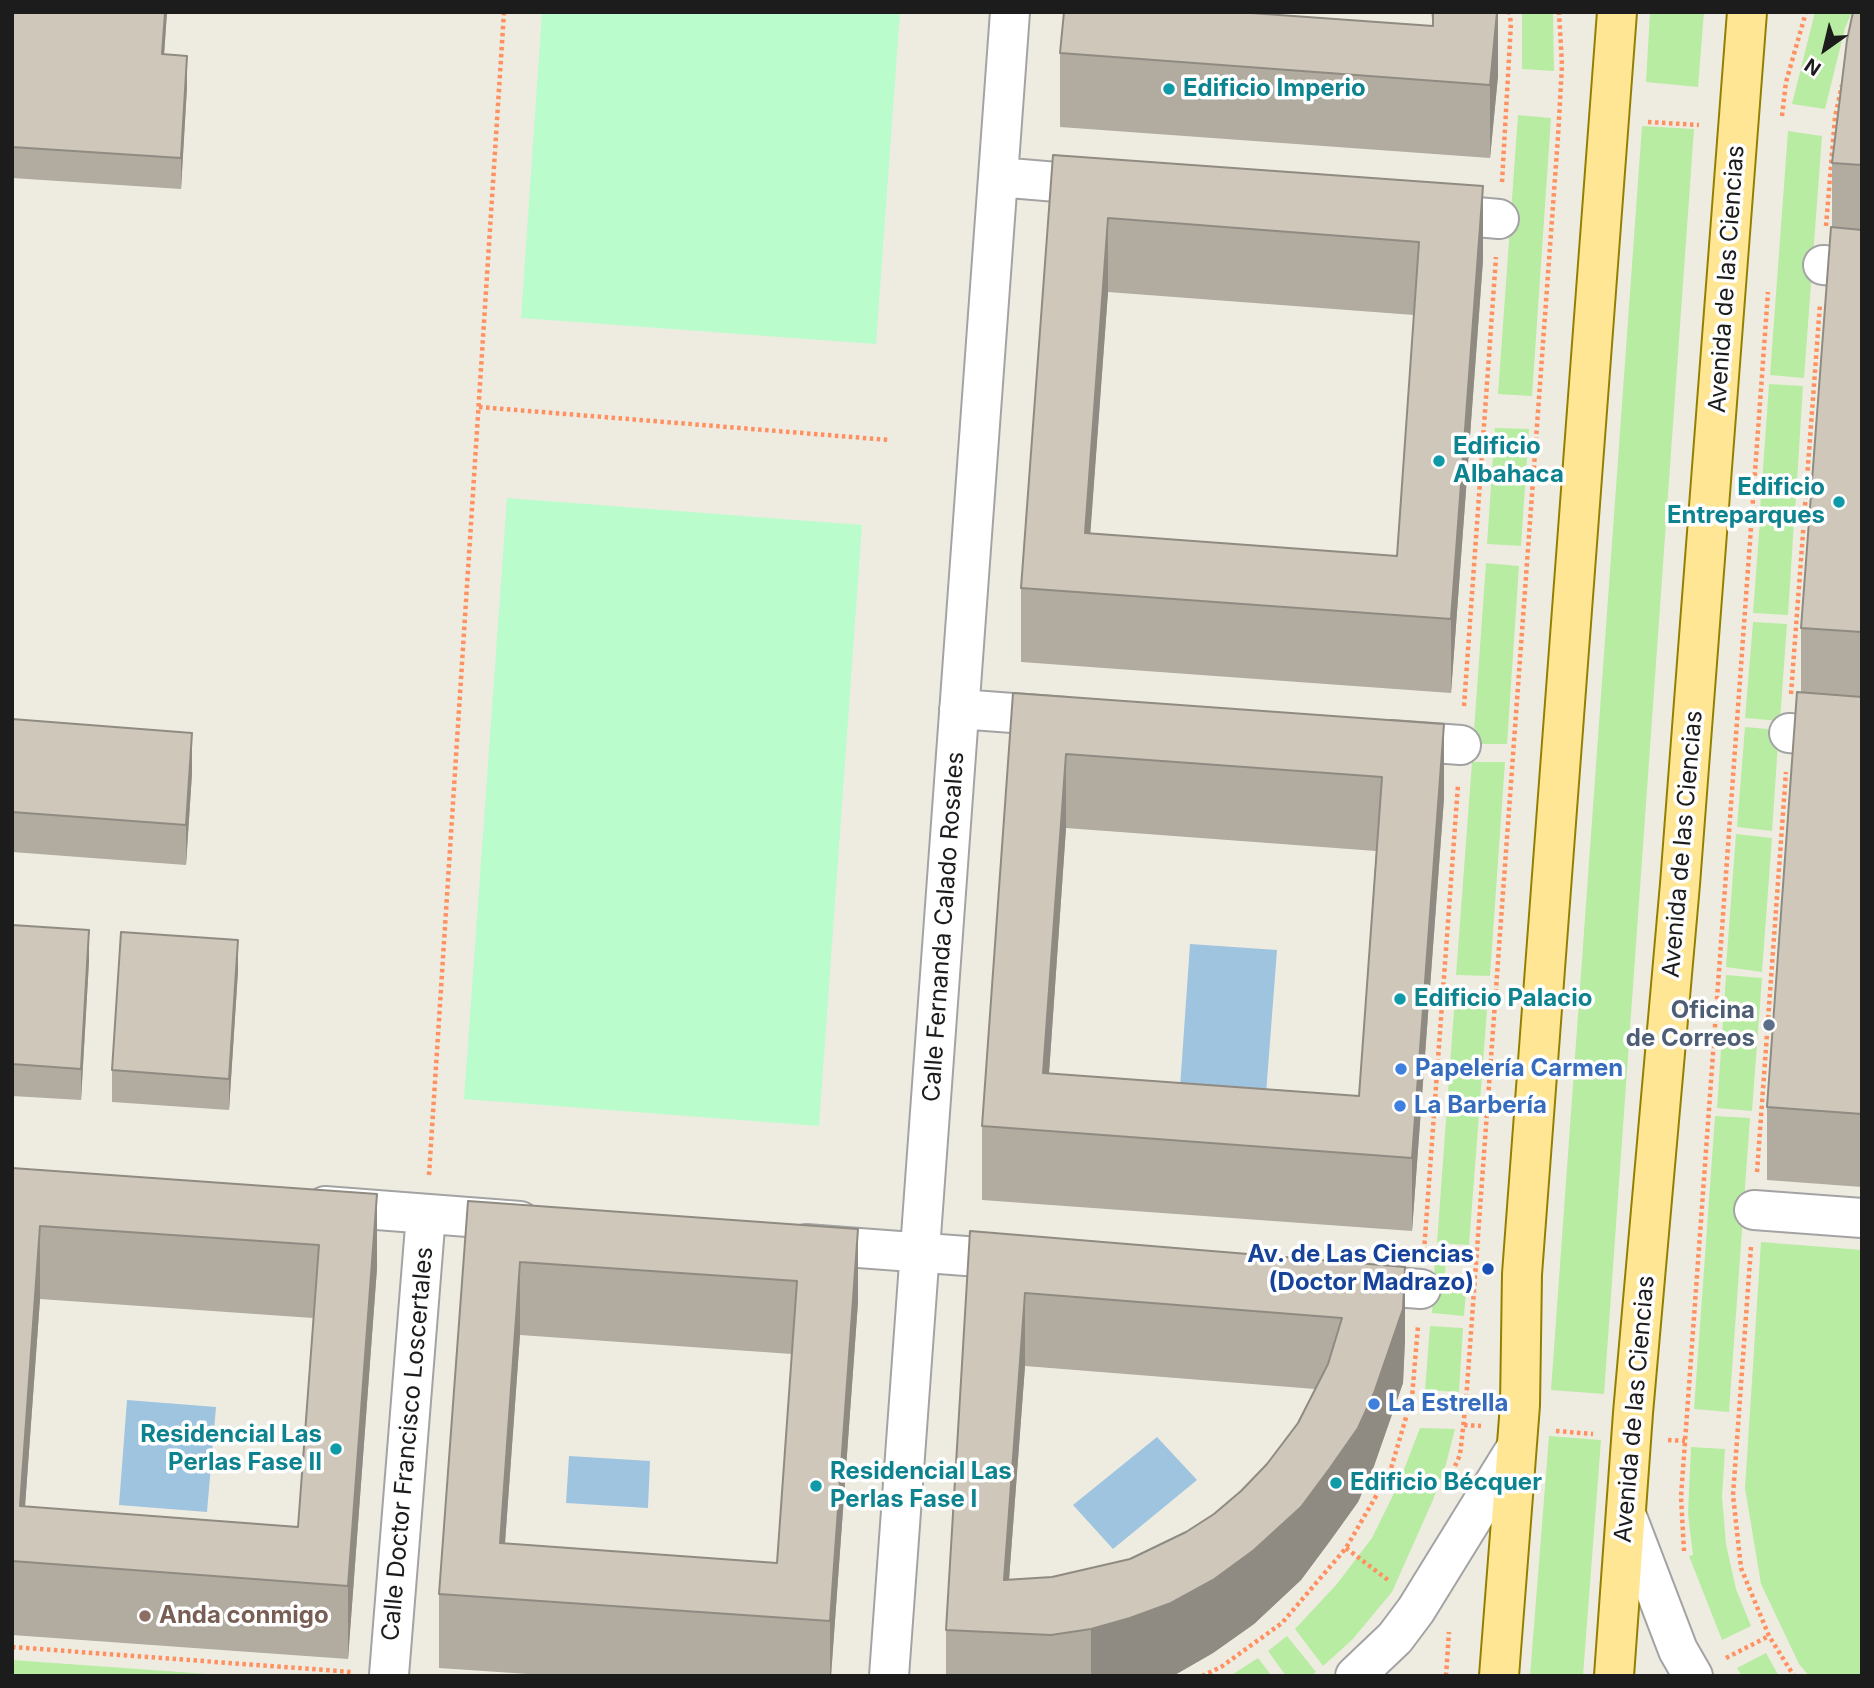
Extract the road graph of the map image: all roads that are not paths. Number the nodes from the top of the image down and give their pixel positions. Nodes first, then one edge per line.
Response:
1 (1010, 12) edge
2 (1747, 12) edge
3 (1612, 21) edge
4 (998, 177) junction
5 (1143, 190) edge
6 (1404, 211) edge
7 (1499, 219) road end
8 (1823, 265) road end
9 (1862, 268) edge
10 (959, 709) junction
11 (1105, 719) edge
12 (1788, 733) road end
13 (1351, 737) edge
14 (1862, 739) edge
15 (1461, 746) road end
16 (288, 1203) edge
17 (1754, 1210) road end
18 (426, 1214) junction
19 (1862, 1218) edge
20 (551, 1224) edge
21 (771, 1241) edge
22 (920, 1252) junction
23 (1051, 1262) edge
24 (1325, 1282) edge
25 (1421, 1289) road end
26 (1516, 1448) junction
27 (1626, 1514) junction
28 (1706, 1669) edge
29 (388, 1675) edge
30 (889, 1676) edge
31 (1356, 1676) edge
32 (1499, 1676) edge
33 (1614, 1676) edge

1 - 4 street, Calle Fernanda Calado Rosales
2 - 27 main road, Avenida de las Ciencias
3 - 26 main road
4 - 5 street
4 - 10 street, Calle Fernanda Calado Rosales
6 - 7 street
8 - 9 street
10 - 11 street
10 - 22 street, Calle Fernanda Calado Rosales
12 - 14 street
13 - 15 street
16 - 18 street
17 - 19 street
18 - 20 street
18 - 29 street, Calle Doctor Francisco Loscertales
21 - 22 street
22 - 23 street
22 - 30 street, Calle Fernanda Calado Rosales
24 - 25 street
26 - 31 street
26 - 32 main road
27 - 28 street
27 - 33 main road, Avenida de las Ciencias

